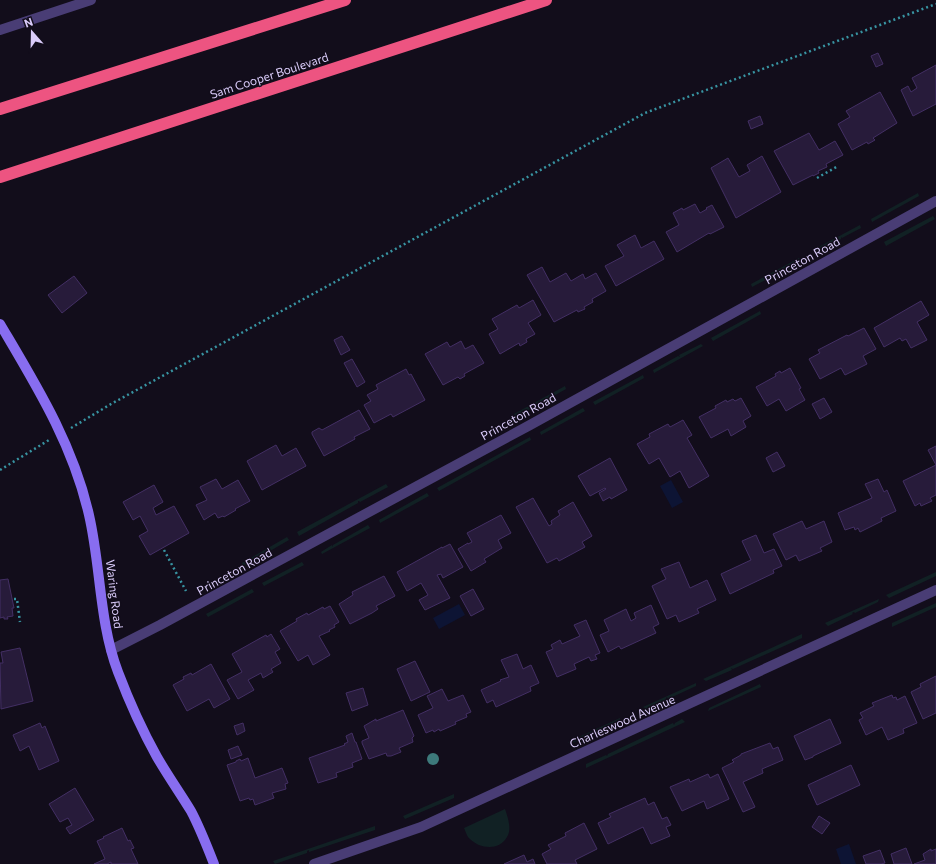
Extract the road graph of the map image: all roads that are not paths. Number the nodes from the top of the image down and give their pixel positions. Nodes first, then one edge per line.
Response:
1 (91, 0) edge
2 (345, 0) edge
3 (546, 0) edge
4 (0, 30) edge
5 (0, 109) edge
6 (0, 177) edge
7 (936, 201) edge
8 (0, 324) edge
9 (936, 590) edge
10 (110, 650) junction
11 (214, 864) edge
12 (314, 864) edge

1 - 4 street
2 - 5 highway
3 - 6 highway, Sam Cooper Boulevard
7 - 10 street, Princeton Road
8 - 10 main road, Waring Road
9 - 12 street, Charleswood Avenue
10 - 11 main road, Waring Road

